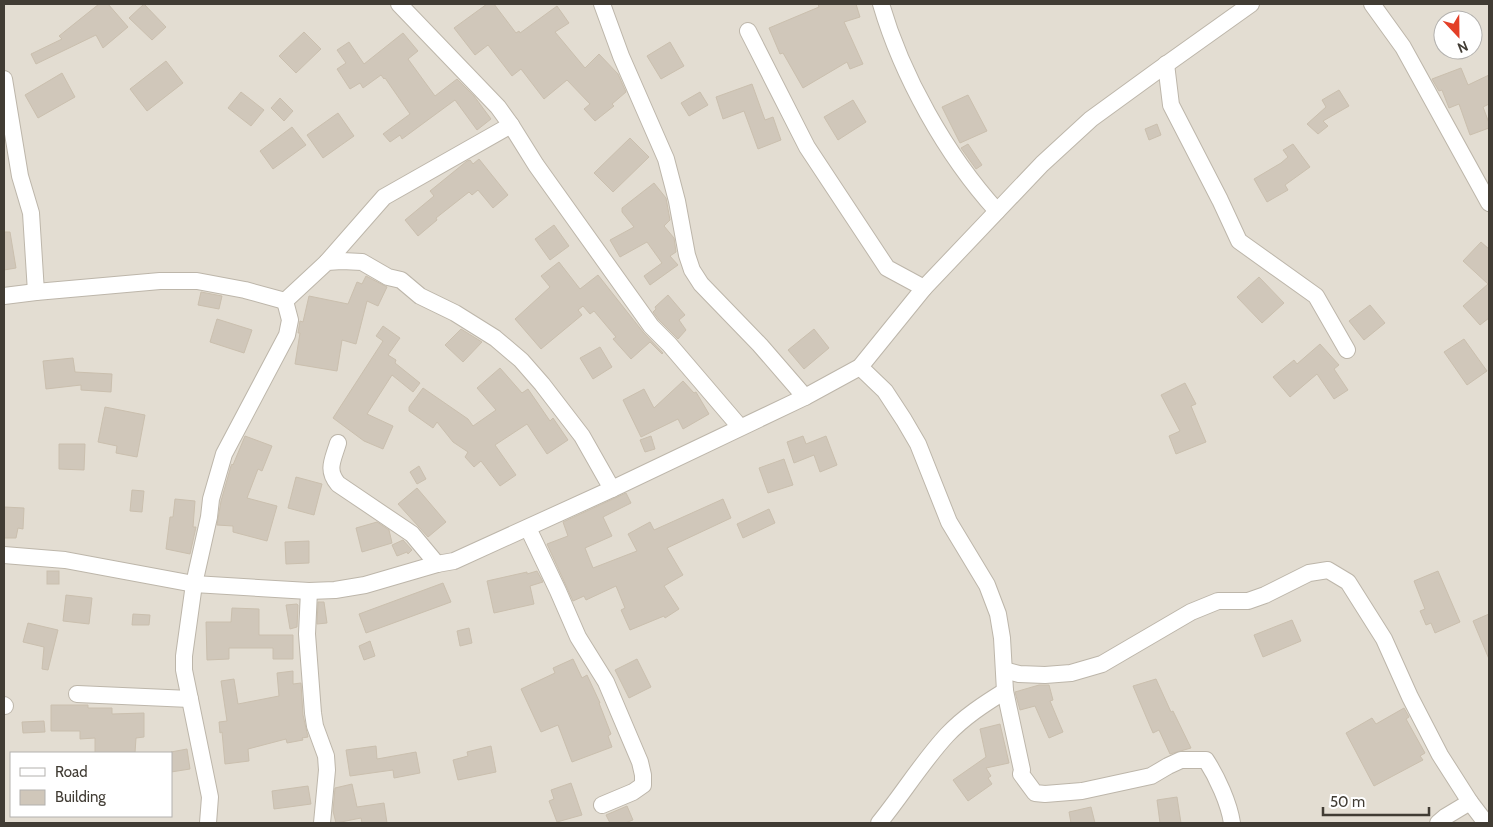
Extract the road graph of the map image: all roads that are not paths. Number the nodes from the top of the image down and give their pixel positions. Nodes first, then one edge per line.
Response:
1 (399, 4) edge
2 (602, 4) edge
3 (881, 4) edge
4 (1251, 4) edge
5 (1372, 4) edge
6 (748, 31) dead end
7 (1166, 64) junction
8 (4, 79) edge
9 (511, 125) junction
10 (1489, 203) edge
11 (997, 212) junction
12 (327, 262) junction
13 (924, 288) junction
14 (36, 292) junction
15 (4, 296) edge
16 (285, 301) junction
17 (1346, 350) dead end
18 (860, 367) junction
19 (805, 397) junction
20 (740, 427) junction
21 (338, 443) dead end
22 (612, 489) junction
23 (528, 528) junction
24 (4, 555) edge
25 (438, 564) junction
26 (194, 584) junction
27 (309, 591) junction
28 (1004, 670) junction
29 (1005, 691) junction
30 (77, 694) dead end
31 (190, 699) junction
32 (1470, 802) junction
33 (602, 806) dead end
34 (208, 823) edge
35 (322, 823) edge
36 (879, 823) edge
37 (1232, 823) edge
38 (1438, 823) edge
39 (1486, 823) edge

1 - 9 street
2 - 19 street
3 - 11 street
4 - 7 street
5 - 10 street
6 - 13 street
7 - 11 street
7 - 17 street
8 - 14 street
9 - 12 street
9 - 20 street
11 - 13 street
12 - 16 street
12 - 22 street
13 - 18 street
14 - 15 street
14 - 16 street
16 - 26 street
18 - 19 street
18 - 28 street
19 - 20 street
20 - 22 street
21 - 25 street
22 - 23 street
23 - 25 street
23 - 33 street
24 - 26 street
25 - 27 street
26 - 27 street
26 - 31 street
27 - 35 street
28 - 29 street
28 - 32 street
29 - 36 street
29 - 37 street
30 - 31 street
31 - 34 street
32 - 38 street
32 - 39 street

